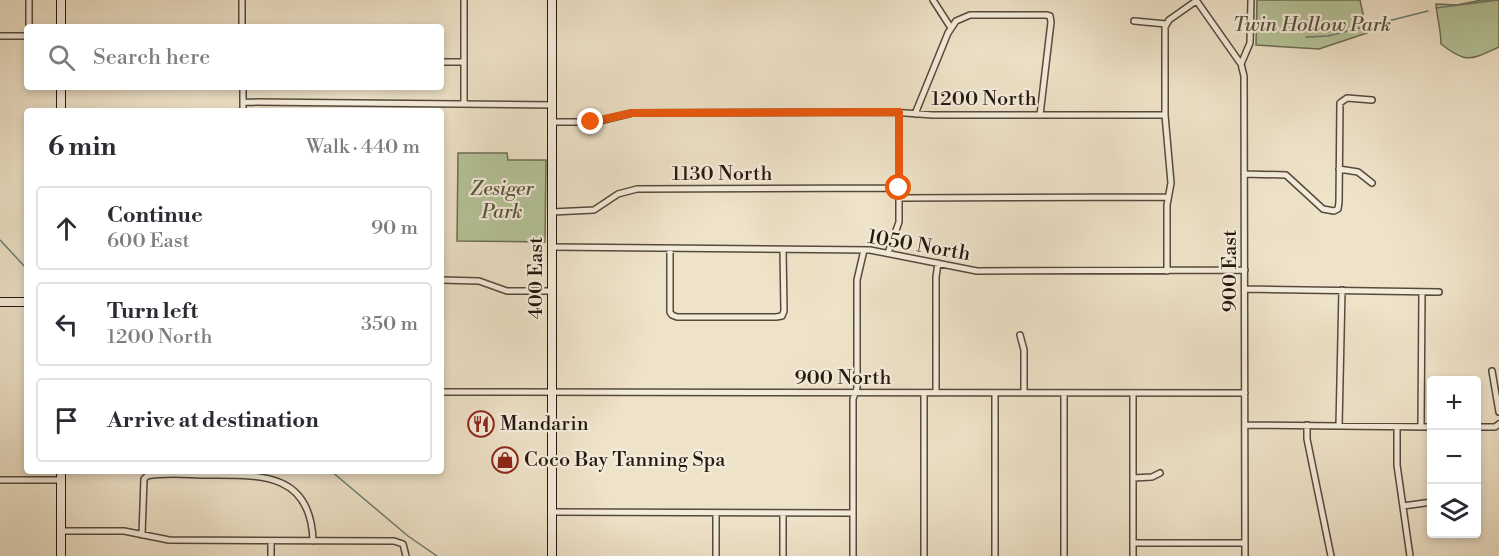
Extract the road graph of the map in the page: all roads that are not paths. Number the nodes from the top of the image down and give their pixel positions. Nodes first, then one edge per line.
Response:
1 (29, 0) edge
2 (61, 0) edge
3 (242, 0) edge
4 (464, 0) edge
5 (552, 0) edge
6 (933, 0) edge
7 (1196, 0) edge
8 (1251, 0) edge
9 (1134, 21) dead end
10 (29, 24) edge
11 (61, 24) edge
12 (242, 24) edge
13 (1166, 24) junction
14 (951, 28) junction
15 (0, 36) edge
16 (24, 36) edge
17 (444, 62) edge
18 (464, 62) junction
19 (1241, 64) junction
20 (61, 90) edge
21 (243, 90) edge
22 (1372, 100) dead end
23 (243, 102) junction
24 (464, 104) junction
25 (552, 105) junction
26 (61, 108) edge
27 (243, 108) edge
28 (899, 112) junction
29 (915, 114) junction
30 (1040, 114) junction
31 (1165, 115) junction
32 (552, 122) junction
33 (1339, 169) junction
34 (1244, 174) junction
35 (1372, 183) dead end
36 (899, 188) junction
37 (1168, 197) junction
38 (899, 198) junction
39 (552, 212) junction
40 (552, 247) junction
41 (670, 248) junction
42 (783, 249) junction
43 (864, 250) junction
44 (888, 253) junction
45 (938, 263) junction
46 (1245, 270) junction
47 (1167, 271) junction
48 (444, 280) edge
49 (1245, 289) junction
50 (1342, 290) junction
51 (552, 291) junction
52 (1422, 292) junction
53 (1439, 292) dead end
54 (0, 302) edge
55 (24, 302) edge
56 (1020, 335) dead end
57 (1492, 371) dead end
58 (1496, 382) edge
59 (444, 392) edge
60 (552, 393) junction
61 (855, 393) junction
62 (924, 393) junction
63 (936, 393) junction
64 (995, 393) junction
65 (1024, 393) junction
66 (1064, 393) junction
67 (1133, 393) junction
68 (1245, 393) junction
69 (1499, 412) edge
70 (1245, 425) junction
71 (1499, 425) edge
72 (1307, 426) junction
73 (1339, 426) junction
74 (1397, 427) junction
75 (1420, 427) junction
76 (1427, 427) edge
77 (1481, 427) edge
78 (1160, 473) dead end
79 (61, 476) edge
80 (1133, 478) junction
81 (0, 480) edge
82 (1427, 503) edge
83 (1403, 506) junction
84 (552, 512) junction
85 (716, 513) junction
86 (783, 513) junction
87 (853, 513) junction
88 (61, 531) junction
89 (142, 535) junction
90 (271, 541) junction
91 (313, 541) junction
92 (1133, 543) junction
93 (1245, 543) junction
94 (61, 556) edge
95 (271, 556) edge
96 (406, 556) edge
97 (552, 556) edge
98 (716, 556) edge
99 (783, 556) edge
100 (853, 556) edge
101 (924, 556) edge
102 (995, 556) edge
103 (1064, 556) edge
104 (1133, 556) edge
105 (1245, 556) edge
106 (1331, 556) edge
107 (1410, 556) edge

1 - 10 street
2 - 11 main road
3 - 12 street
4 - 18 street
5 - 25 main road, 400 East
6 - 14 street
7 - 13 street
7 - 19 street, 900 East
8 - 19 street
9 - 13 street
13 - 31 street
14 - 29 street
14 - 30 street
15 - 16 street
17 - 18 street
18 - 24 street
19 - 34 street, 900 East
20 - 26 main road
21 - 23 street
22 - 33 street
23 - 24 street
23 - 27 street
24 - 25 street
25 - 32 main road, 400 East
28 - 29 street, 1200 North
28 - 32 street, 1200 North
28 - 36 street
29 - 30 street, 1200 North
30 - 31 street, 1200 North
31 - 37 street
32 - 39 main road, 400 East
33 - 34 street
33 - 35 street
34 - 46 street, 900 East
36 - 38 street
36 - 39 street, 1130 North
37 - 38 street
37 - 47 street
38 - 44 street
39 - 40 main road, 400 East
40 - 41 street, 1050 North
40 - 51 main road, 400 East
41 - 42 street, 1050 North
41 - 42 street
42 - 43 street, 1050 North
43 - 44 street, 1050 North
43 - 61 street
44 - 45 street, 1050 North
45 - 47 street, 1050 North
45 - 63 street
46 - 47 street, 1050 North
46 - 49 street, 900 East
48 - 51 street
49 - 50 street
49 - 68 street, 900 East
50 - 52 street
50 - 73 street
51 - 60 main road, 400 East
52 - 53 street
52 - 75 street
54 - 55 main road
56 - 65 street
57 - 58 street
58 - 69 street
59 - 60 street, 900 North
60 - 61 street, 900 North
60 - 84 main road, 400 East
61 - 62 street, 900 North
61 - 87 street
62 - 63 street, 900 North
62 - 101 street
63 - 64 street, 900 North
64 - 65 street, 900 North
64 - 102 street
65 - 66 street, 900 North
66 - 67 street, 900 North
66 - 103 street
67 - 68 street, 900 North
67 - 80 street
68 - 70 street, 900 East
70 - 72 street
70 - 93 street, 900 East
71 - 77 street
72 - 73 street
72 - 106 street
73 - 74 street
74 - 75 street
74 - 83 street
75 - 76 street
78 - 80 street
79 - 81 street
79 - 88 main road
80 - 92 street
82 - 83 street
83 - 107 street
84 - 85 street
84 - 97 main road, 400 East
85 - 86 street
85 - 98 street
86 - 87 street
86 - 99 street
87 - 100 street
88 - 89 street
88 - 94 main road
89 - 90 street
89 - 91 street
90 - 91 street
90 - 95 street
91 - 96 street
92 - 93 street
92 - 104 street
93 - 105 street, 900 East

